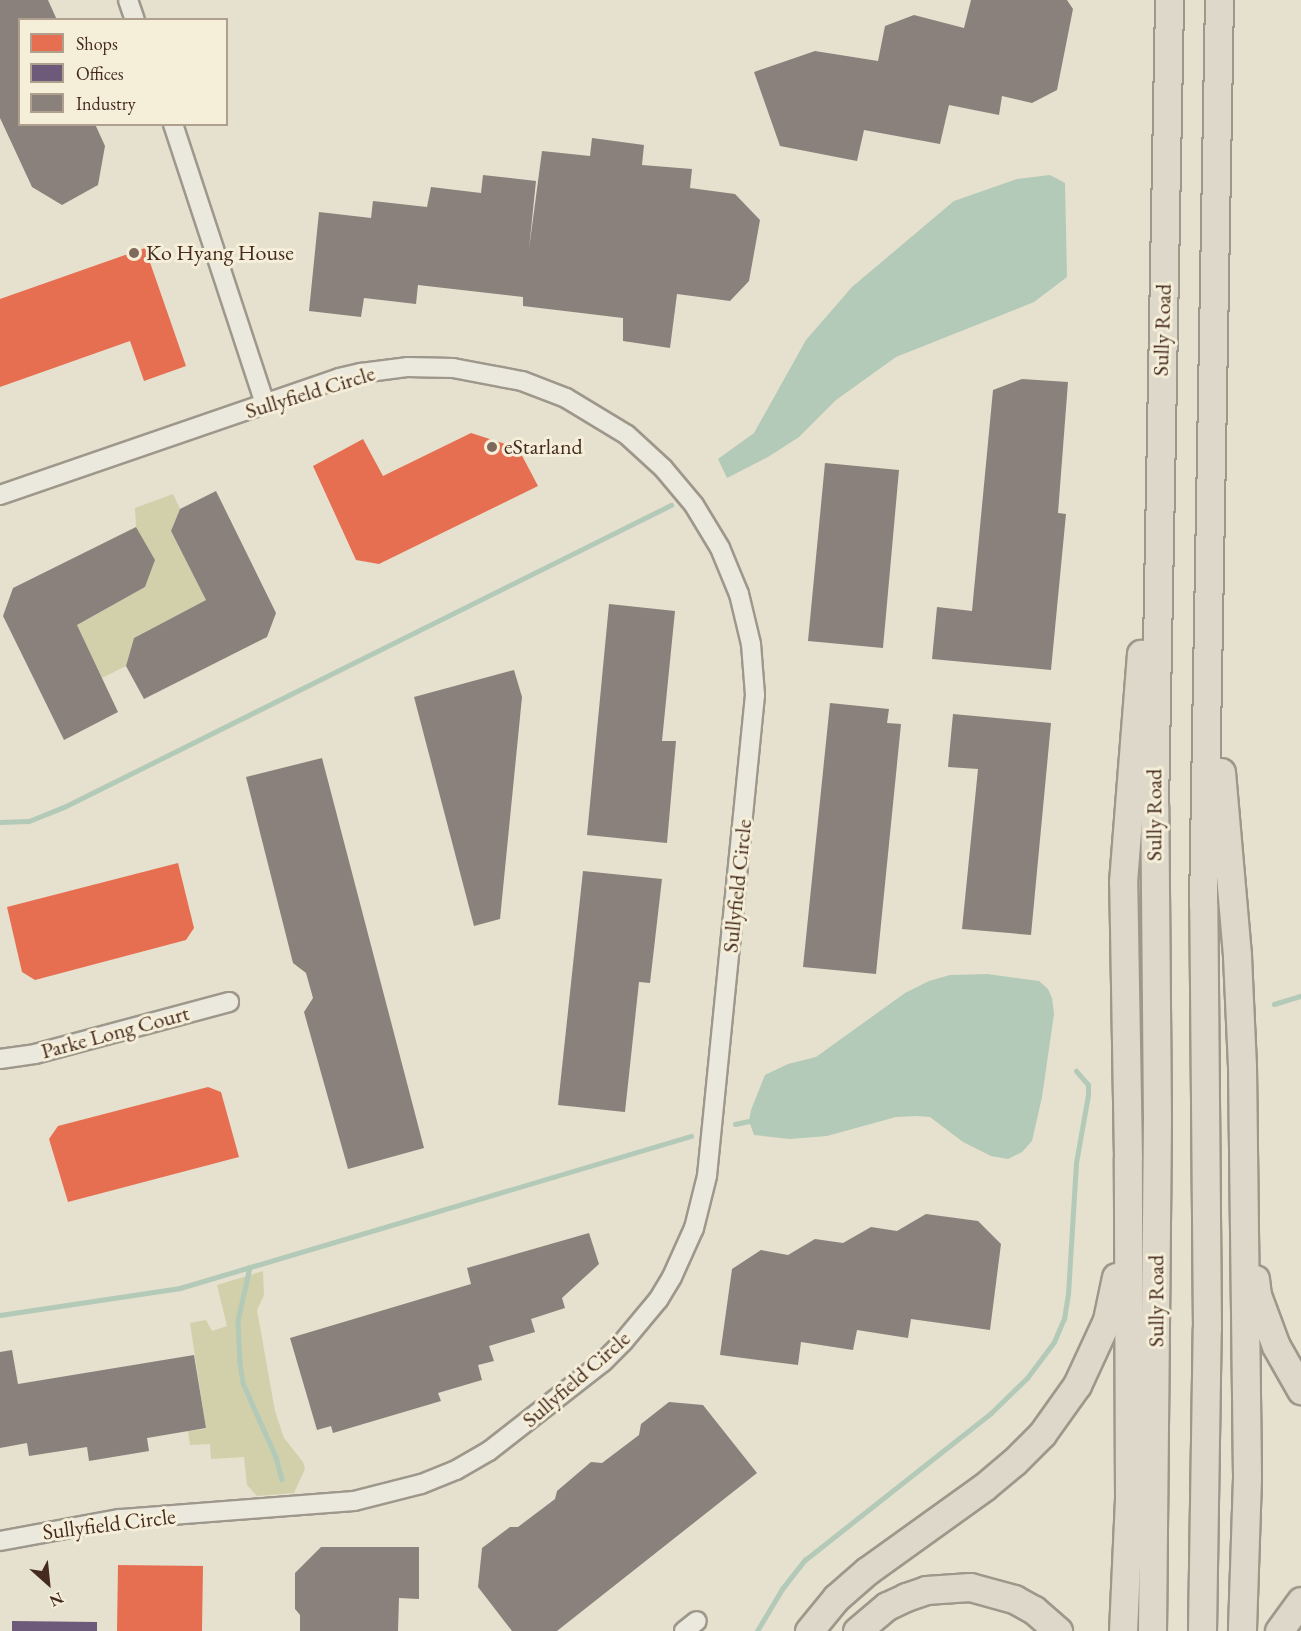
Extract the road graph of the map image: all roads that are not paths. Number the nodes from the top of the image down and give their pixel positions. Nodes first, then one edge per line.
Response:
1 (128, 0) edge
2 (1169, 0) edge
3 (1219, 0) edge
4 (134, 18) edge
5 (174, 126) edge
6 (265, 404) junction
7 (1159, 441) junction
8 (0, 495) edge
9 (1208, 615) junction
10 (229, 1002) dead end
11 (0, 1059) edge
12 (1128, 1157) junction
13 (1244, 1214) junction
14 (1301, 1390) edge
15 (0, 1541) edge
16 (1301, 1601) edge
17 (809, 1631) edge
18 (857, 1631) edge
19 (1058, 1631) edge
20 (1124, 1631) edge
21 (1152, 1631) edge
22 (1202, 1631) edge
23 (1242, 1631) edge
24 (1279, 1631) edge

1 - 4 street
2 - 7 highway, Sully Road
3 - 9 highway
5 - 6 street
6 - 8 street, Sullyfield Circle
6 - 15 street, Sullyfield Circle
7 - 12 highway
7 - 21 highway, Sully Road
9 - 13 highway
9 - 22 highway
10 - 11 street, Parke Long Court
12 - 17 highway
12 - 20 highway
13 - 14 highway
13 - 23 highway
16 - 24 highway
18 - 19 highway

